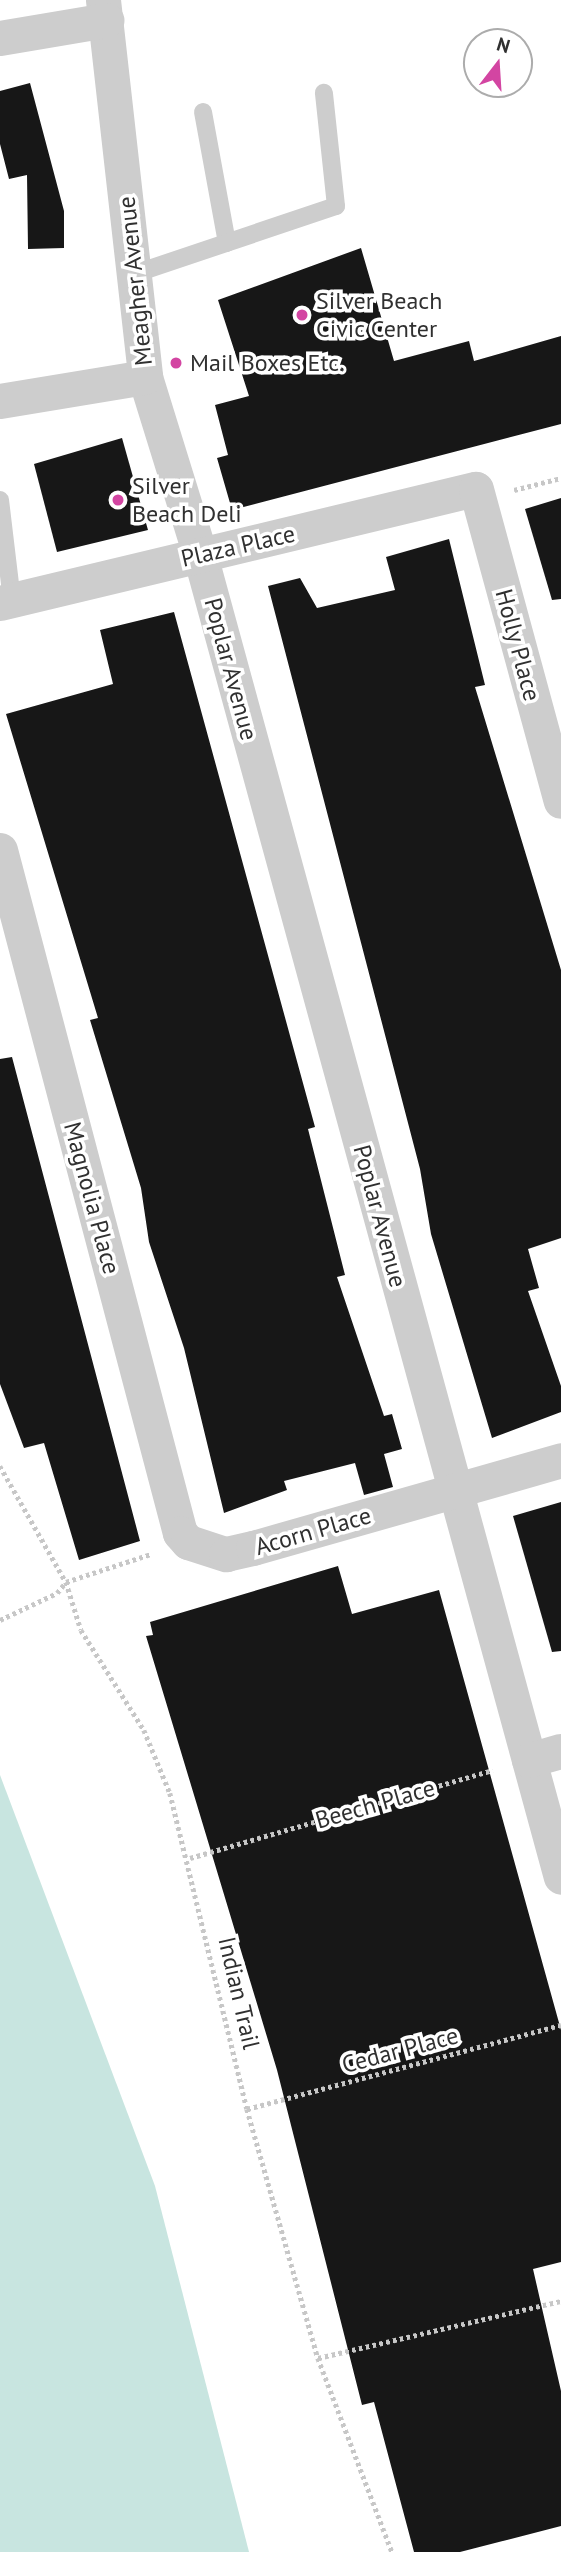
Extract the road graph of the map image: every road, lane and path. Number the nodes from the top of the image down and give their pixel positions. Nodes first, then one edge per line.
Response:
1 (104, 10) edge
2 (0, 38) edge
3 (324, 93) dead end
4 (203, 112) dead end
5 (227, 243) junction
6 (134, 274) junction
7 (145, 377) junction
8 (0, 401) edge
9 (476, 489) joint
10 (0, 500) edge
11 (200, 555) junction
12 (6, 602) edge
13 (561, 801) edge
14 (0, 850) edge
15 (561, 1460) edge
16 (0, 1466) edge
17 (455, 1490) junction
18 (188, 1542) junction
19 (66, 1582) junction
20 (0, 1620) edge
21 (545, 1755) edge
22 (190, 1858) junction
23 (561, 1877) edge
24 (561, 2025) edge
25 (247, 2109) junction
26 (561, 2301) edge
27 (318, 2358) junction
28 (392, 2552) edge

1 - 2 street
1 - 6 street, Meagher Avenue
3 - 5 lane
4 - 5 lane
5 - 6 lane
6 - 7 street, Meagher Avenue
7 - 8 street
7 - 11 street, Meagher Avenue
9 - 11 street, Plaza Place
9 - 13 street, Holly Place
10 - 12 lane
11 - 12 street, Plaza Place
11 - 17 street, Poplar Avenue
14 - 18 street, Magnolia Place
15 - 17 street, Acorn Place
16 - 19 path, Indian Trail
17 - 18 street, Acorn Place
17 - 21 street, Poplar Avenue
18 - 19 path
19 - 20 path
19 - 22 path, Indian Trail
21 - 22 path, Beech Place
21 - 23 street, Poplar Avenue
22 - 25 path, Indian Trail
24 - 25 path, Cedar Place
25 - 27 path, Indian Trail
26 - 27 path
27 - 28 path, Indian Trail

